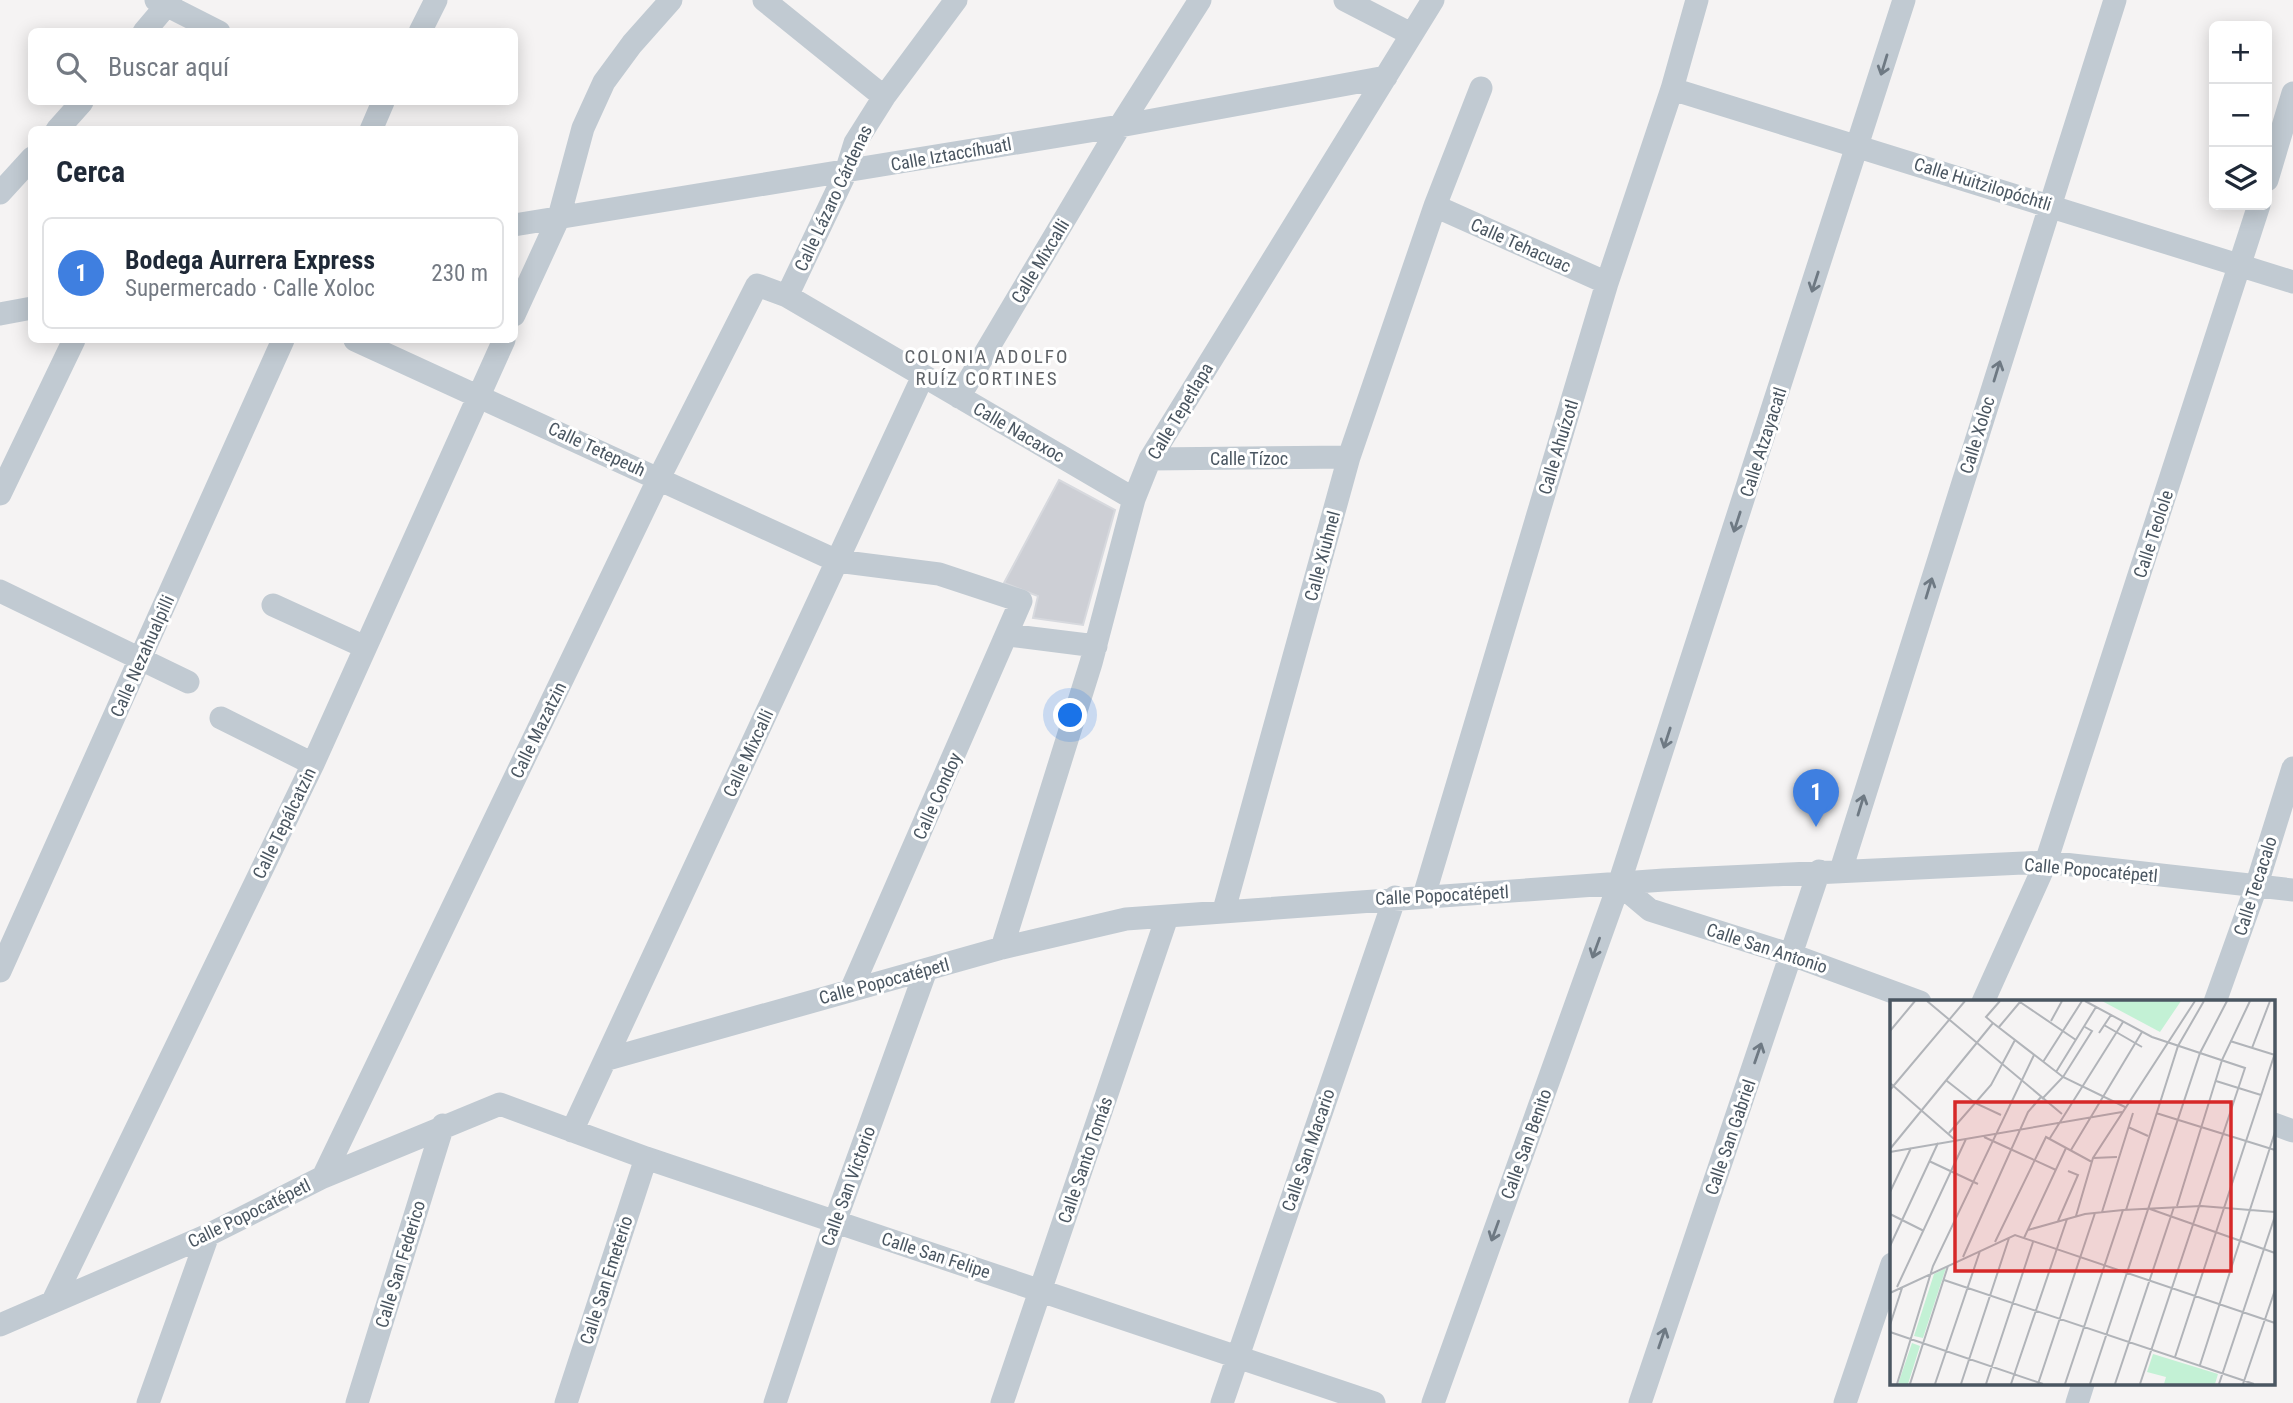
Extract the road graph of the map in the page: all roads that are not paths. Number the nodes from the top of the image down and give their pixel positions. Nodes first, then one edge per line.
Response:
1 (436, 0) edge
2 (671, 0) edge
3 (764, 0) edge
4 (956, 0) edge
5 (1200, 0) edge
6 (1345, 0) edge
7 (1433, 0) edge
8 (1697, 0) edge
9 (1904, 0) edge
10 (2115, 0) edge
11 (164, 2) edge
12 (147, 28) edge
13 (212, 28) edge
14 (422, 28) edge
15 (1410, 34) junction
16 (1386, 77) junction
17 (1481, 88) dead end
18 (1672, 89) junction
19 (2293, 93) edge
20 (884, 97) junction
21 (79, 105) edge
22 (378, 105) edge
23 (61, 126) edge
24 (372, 126) edge
25 (1120, 126) junction
26 (1858, 147) junction
27 (28, 162) edge
28 (2272, 163) edge
29 (846, 172) junction
30 (0, 194) edge
31 (2049, 204) junction
32 (1435, 206) junction
33 (2258, 210) edge
34 (559, 217) junction
35 (518, 224) edge
36 (2241, 265) junction
37 (2293, 282) edge
38 (1607, 283) junction
39 (757, 285) joint
40 (787, 296) junction
41 (518, 307) edge
42 (28, 310) edge
43 (0, 314) edge
44 (73, 343) edge
45 (282, 343) edge
46 (362, 343) edge
47 (503, 343) edge
48 (923, 376) junction
49 (479, 394) junction
50 (960, 397) junction
51 (1349, 457) junction
52 (1150, 458) junction
53 (659, 478) junction
54 (0, 494) edge
55 (1134, 499) junction
56 (837, 561) junction
57 (0, 591) edge
58 (1021, 601) joint
59 (273, 606) dead end
60 (1008, 635) junction
61 (1096, 646) junction
62 (365, 647) junction
63 (141, 660) junction
64 (188, 682) dead end
65 (221, 718) dead end
66 (313, 764) junction
67 (2293, 768) edge
68 (2046, 862) junction
69 (1830, 870) junction
70 (1619, 884) junction
71 (2256, 887) junction
72 (2293, 890) edge
73 (1424, 896) junction
74 (1395, 897) junction
75 (1224, 910) junction
76 (1167, 917) junction
77 (1002, 948) junction
78 (1792, 955) junction
79 (926, 970) junction
80 (0, 971) edge
81 (851, 990) junction
82 (1915, 1000) edge
83 (1984, 1000) edge
84 (2216, 1000) edge
85 (608, 1059) junction
86 (500, 1104) joint
87 (443, 1125) junction
88 (2276, 1125) edge
89 (2293, 1130) edge
90 (572, 1131) junction
91 (646, 1158) junction
92 (323, 1177) junction
93 (835, 1222) junction
94 (208, 1235) junction
95 (1890, 1271) edge
96 (1041, 1289) junction
97 (53, 1301) junction
98 (0, 1325) edge
99 (1237, 1356) junction
100 (2082, 1386) edge
101 (148, 1403) edge
102 (357, 1403) edge
103 (566, 1403) edge
104 (775, 1403) edge
105 (1002, 1403) edge
106 (1222, 1403) edge
107 (1374, 1403) edge
108 (1433, 1403) edge
109 (1640, 1403) edge
110 (1845, 1403) edge
111 (2077, 1403) edge

1 - 14 street
2 - 34 street
3 - 20 street
4 - 20 street, Calle Lázaro Cárdenas
5 - 25 street, Calle Mixcalli
6 - 15 street
7 - 15 street, Calle Tepetlapa
8 - 18 street, Calle Ahuízotl
9 -> 26 street, Calle Atzayacatl
10 - 31 street, Calle Xoloc
11 - 12 street
11 - 13 street
15 - 16 street, Calle Tepetlapa
16 - 25 street, Calle Iztaccíhuatl
16 - 52 street, Calle Tepetlapa
17 - 32 street, Calle Xiuhnel
18 - 26 street, Calle Huitzilopóchtli
18 - 38 street, Calle Ahuízotl
19 - 28 street
20 - 29 street, Calle Lázaro Cárdenas
21 - 23 street
22 - 24 street
25 - 29 street, Calle Iztaccíhuatl
25 - 50 street, Calle Mixcalli
26 - 31 street, Calle Huitzilopóchtli
26 -> 70 street, Calle Atzayacatl
27 - 30 street
29 - 34 street, Calle Iztaccíhuatl
29 - 40 street, Calle Lázaro Cárdenas
31 - 36 street, Calle Huitzilopóchtli
69 -> 31 street, Calle Xoloc
32 - 38 street, Calle Tehacuac
32 - 51 street, Calle Xiuhnel
33 - 36 street, Calle Teolole
34 - 35 street, Calle Iztaccíhuatl
34 - 41 street
36 - 37 street, Calle Huitzilopóchtli
36 - 68 street, Calle Teolole
38 - 73 street, Calle Ahuízotl
39 - 40 street, Calle Nacaxoc
39 - 53 street, Calle Mazatzin
40 - 48 street, Calle Nacaxoc
42 - 43 street
44 - 54 street
45 - 63 street, Calle Nezahualpilli
46 - 49 street, Calle Tetepeuh
47 - 49 street, Calle Tepálcatzin
48 - 50 street, Calle Nacaxoc
48 - 56 street, Calle Mixcalli
49 - 53 street, Calle Tetepeuh
49 - 62 street, Calle Tepálcatzin
50 - 55 street, Calle Nacaxoc
51 - 52 street, Calle Tízoc
51 - 75 street, Calle Xiuhnel
52 - 55 street, Calle Tepetlapa
53 - 56 street, Calle Tetepeuh
53 - 92 street, Calle Mazatzin
55 - 61 street, Calle Tepetlapa
56 - 58 street, Calle Tetepeuh
56 - 85 street, Calle Mixcalli
57 - 63 street
58 - 60 street, Calle Condoy
59 - 62 street
60 - 61 street
60 - 81 street, Calle Condoy
61 - 77 street, Calle Tepetlapa
62 - 66 street, Calle Tepálcatzin
63 - 64 street
63 - 80 street, Calle Nezahualpilli
65 - 66 street
66 - 97 street, Calle Tepálcatzin
67 - 71 street, Calle Tecacalo
68 - 69 street, Calle Popocatépetl
68 - 71 street, Calle Popocatépetl
68 - 83 street, Calle Teolole
69 - 70 street, Calle Popocatépetl
69 - 78 street, Calle San Gabriel
70 - 73 street, Calle Popocatépetl
70 - 78 street, Calle San Antonio
70 -> 108 street, Calle San Benito
71 - 72 street, Calle Popocatépetl
71 - 84 street, Calle Tecacalo
73 - 74 street, Calle Popocatépetl
74 - 75 street, Calle Popocatépetl
74 - 99 street, Calle San Macario
75 - 76 street, Calle Popocatépetl
76 - 77 street, Calle Popocatépetl
76 - 96 street, Calle Santo Tomás
77 - 79 street, Calle Popocatépetl
78 - 82 street, Calle San Antonio
109 -> 78 street, Calle San Gabriel
79 - 81 street, Calle Popocatépetl
79 - 93 street, Calle San Victorio
81 - 85 street, Calle Popocatépetl
85 - 90 street, Calle Mixcalli
86 - 87 street, Calle Popocatépetl
86 - 90 street, Calle San Felipe
87 - 92 street, Calle Popocatépetl
87 - 102 street, Calle San Federico
88 - 89 street
90 - 91 street, Calle San Felipe
91 - 93 street, Calle San Felipe
91 - 103 street, Calle San Emeterio
92 - 94 street, Calle Popocatépetl
93 - 96 street, Calle San Felipe
93 - 104 street, Calle San Victorio
94 - 97 street, Calle Popocatépetl
94 - 101 street
95 - 110 street
96 - 99 street, Calle San Felipe
96 - 105 street, Calle Santo Tomás
97 - 98 street, Calle Popocatépetl
99 - 106 street, Calle San Macario
99 - 107 street, Calle San Felipe
100 - 111 street

